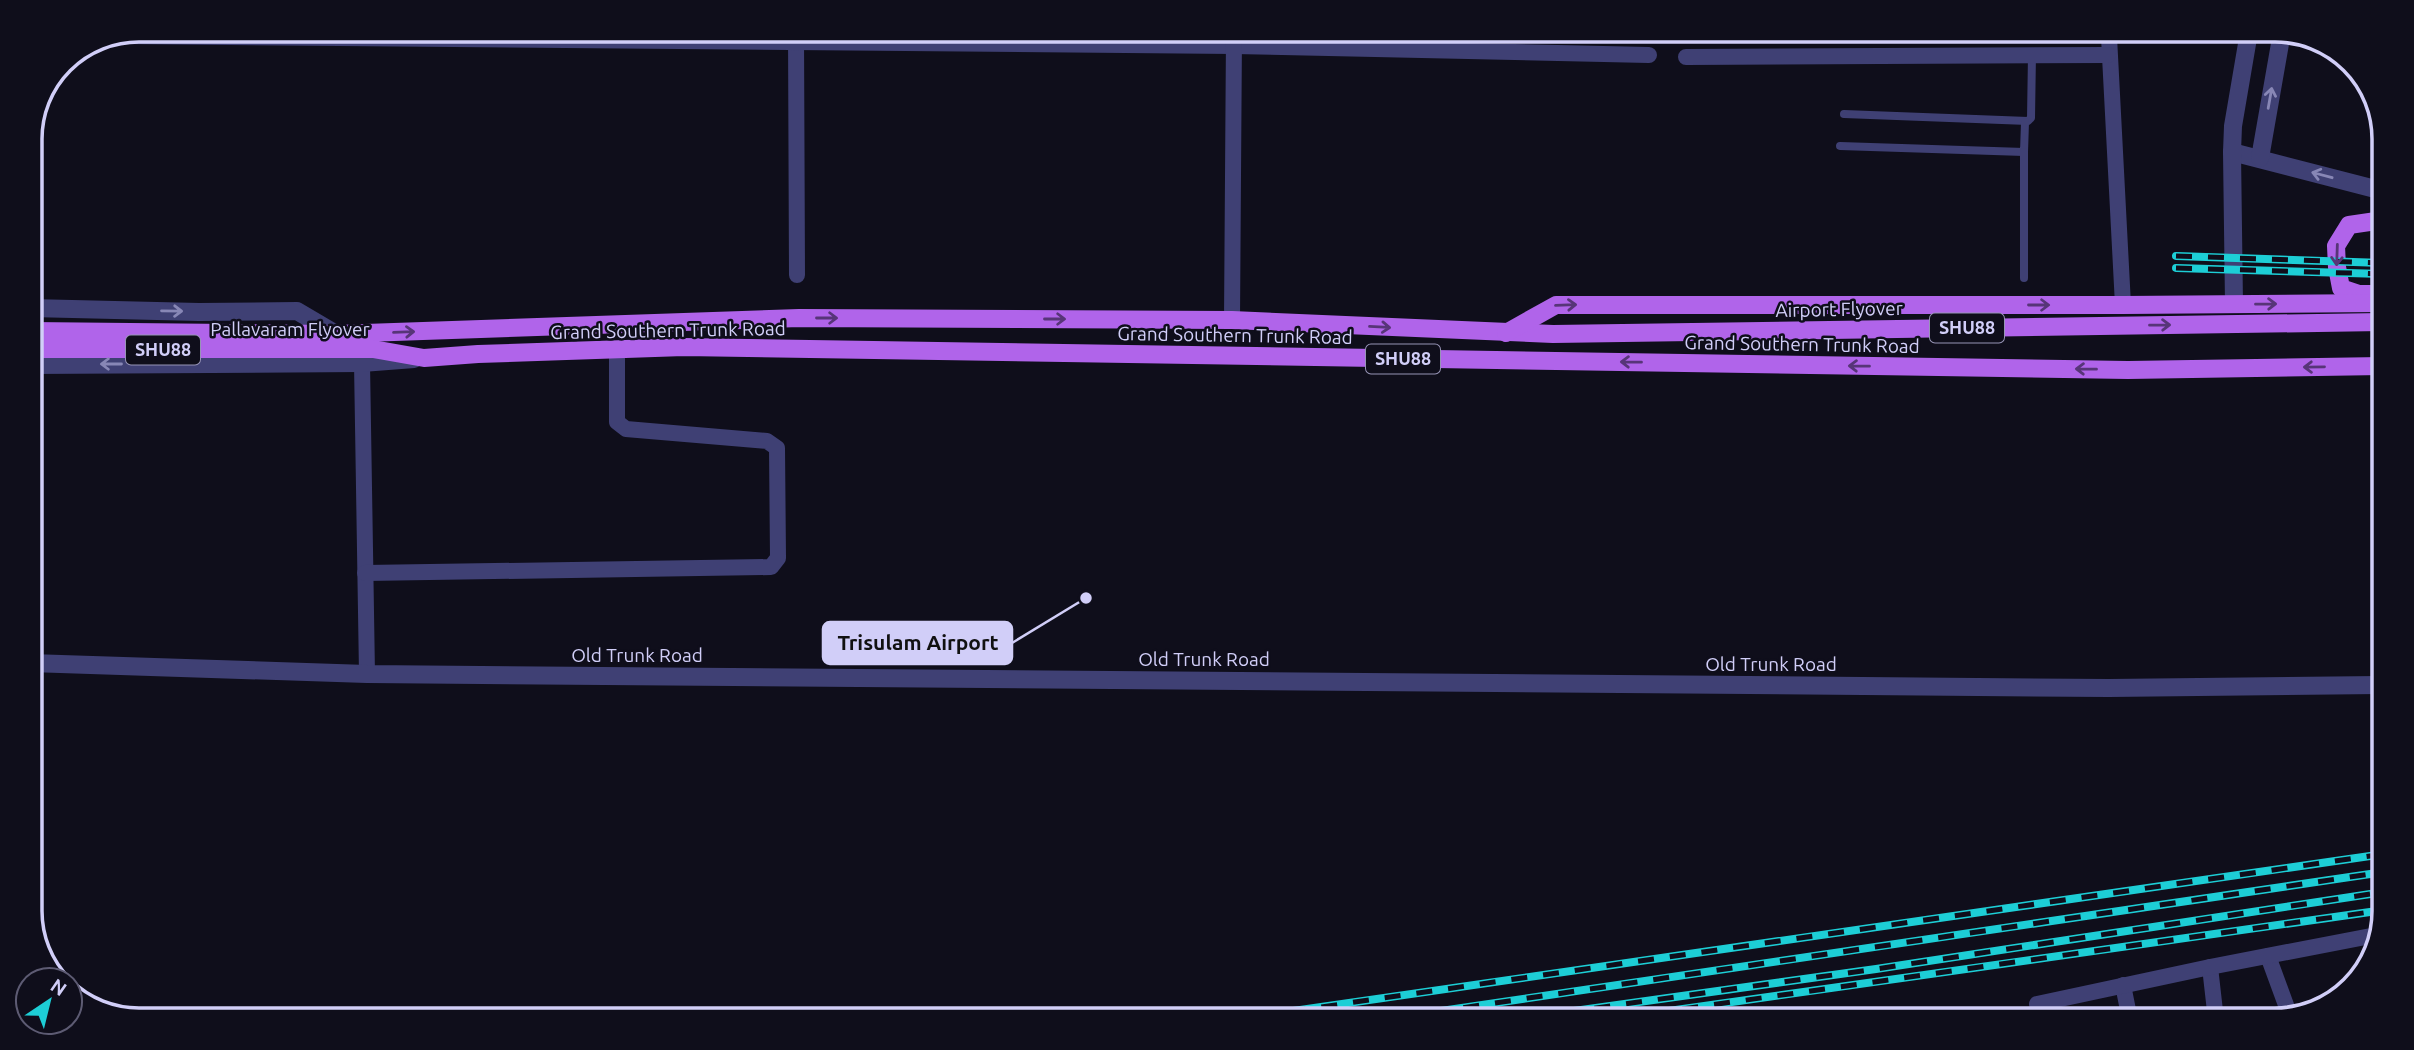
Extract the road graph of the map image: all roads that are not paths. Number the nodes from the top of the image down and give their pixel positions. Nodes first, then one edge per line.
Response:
1 (796, 42) edge
2 (1234, 42) edge
3 (1289, 42) edge
4 (2109, 42) edge
5 (2247, 42) edge
6 (2280, 43) edge
7 (2032, 54) junction
8 (1649, 55) dead end
9 (2108, 55) junction
10 (1686, 57) dead end
11 (1844, 114) dead end
12 (2025, 122) junction
13 (1839, 146) dead end
14 (2024, 152) junction
15 (2232, 152) junction
16 (2260, 158) junction
17 (2372, 188) edge
18 (2372, 222) edge
19 (797, 275) dead end
20 (2024, 278) dead end
21 (2372, 295) edge
22 (2372, 303) edge
23 (2234, 304) junction
24 (2123, 305) junction
25 (42, 308) edge
26 (1232, 320) junction
27 (2372, 322) edge
28 (42, 331) edge
29 (1506, 333) junction
30 (336, 334) junction
31 (42, 349) edge
32 (617, 350) junction
33 (424, 358) junction
34 (362, 363) junction
35 (42, 365) edge
36 (2372, 366) edge
37 (365, 573) junction
38 (42, 663) edge
39 (367, 674) junction
40 (2372, 685) edge
41 (2368, 937) edge
42 (2268, 956) junction
43 (2210, 967) junction
44 (2123, 985) junction
45 (2287, 1007) edge
46 (2037, 1008) edge
47 (2128, 1008) edge
48 (2215, 1008) edge

1 - 19 street
2 - 26 street
3 - 8 street
4 - 9 street
5 - 15 street
16 -> 6 street
7 - 9 street
7 - 10 street
7 - 12 lane
9 - 24 street
11 - 12 lane
12 - 14 lane
13 - 14 lane
14 - 20 lane
15 - 16 street
15 - 23 street
17 -> 16 street
18 -> 21 main road
23 -> 22 main road
23 - 24 main road
29 -> 24 main road
25 -> 30 street
26 -> 29 main road, Grand Southern Trunk Road / SHU88
30 -> 26 main road, Grand Southern Trunk Road / SHU88
29 -> 27 main road, Airport Flyover / SHU88
28 - 30 main road, Pallavaram Flyover / SHU88
31 - 33 main road, Pallavaram Flyover / SHU88
32 - 33 main road, Grand Southern Trunk Road / SHU88
36 -> 32 main road, Grand Southern Trunk Road / SHU88
32 - 37 street
33 - 34 street
34 -> 35 street
34 - 37 street
37 - 39 street
38 - 39 street, Old Trunk Road
39 - 40 street, Old Trunk Road
41 - 42 street
42 - 43 street
42 - 45 street
43 - 44 street
43 - 48 street
44 - 46 street
44 - 47 street

